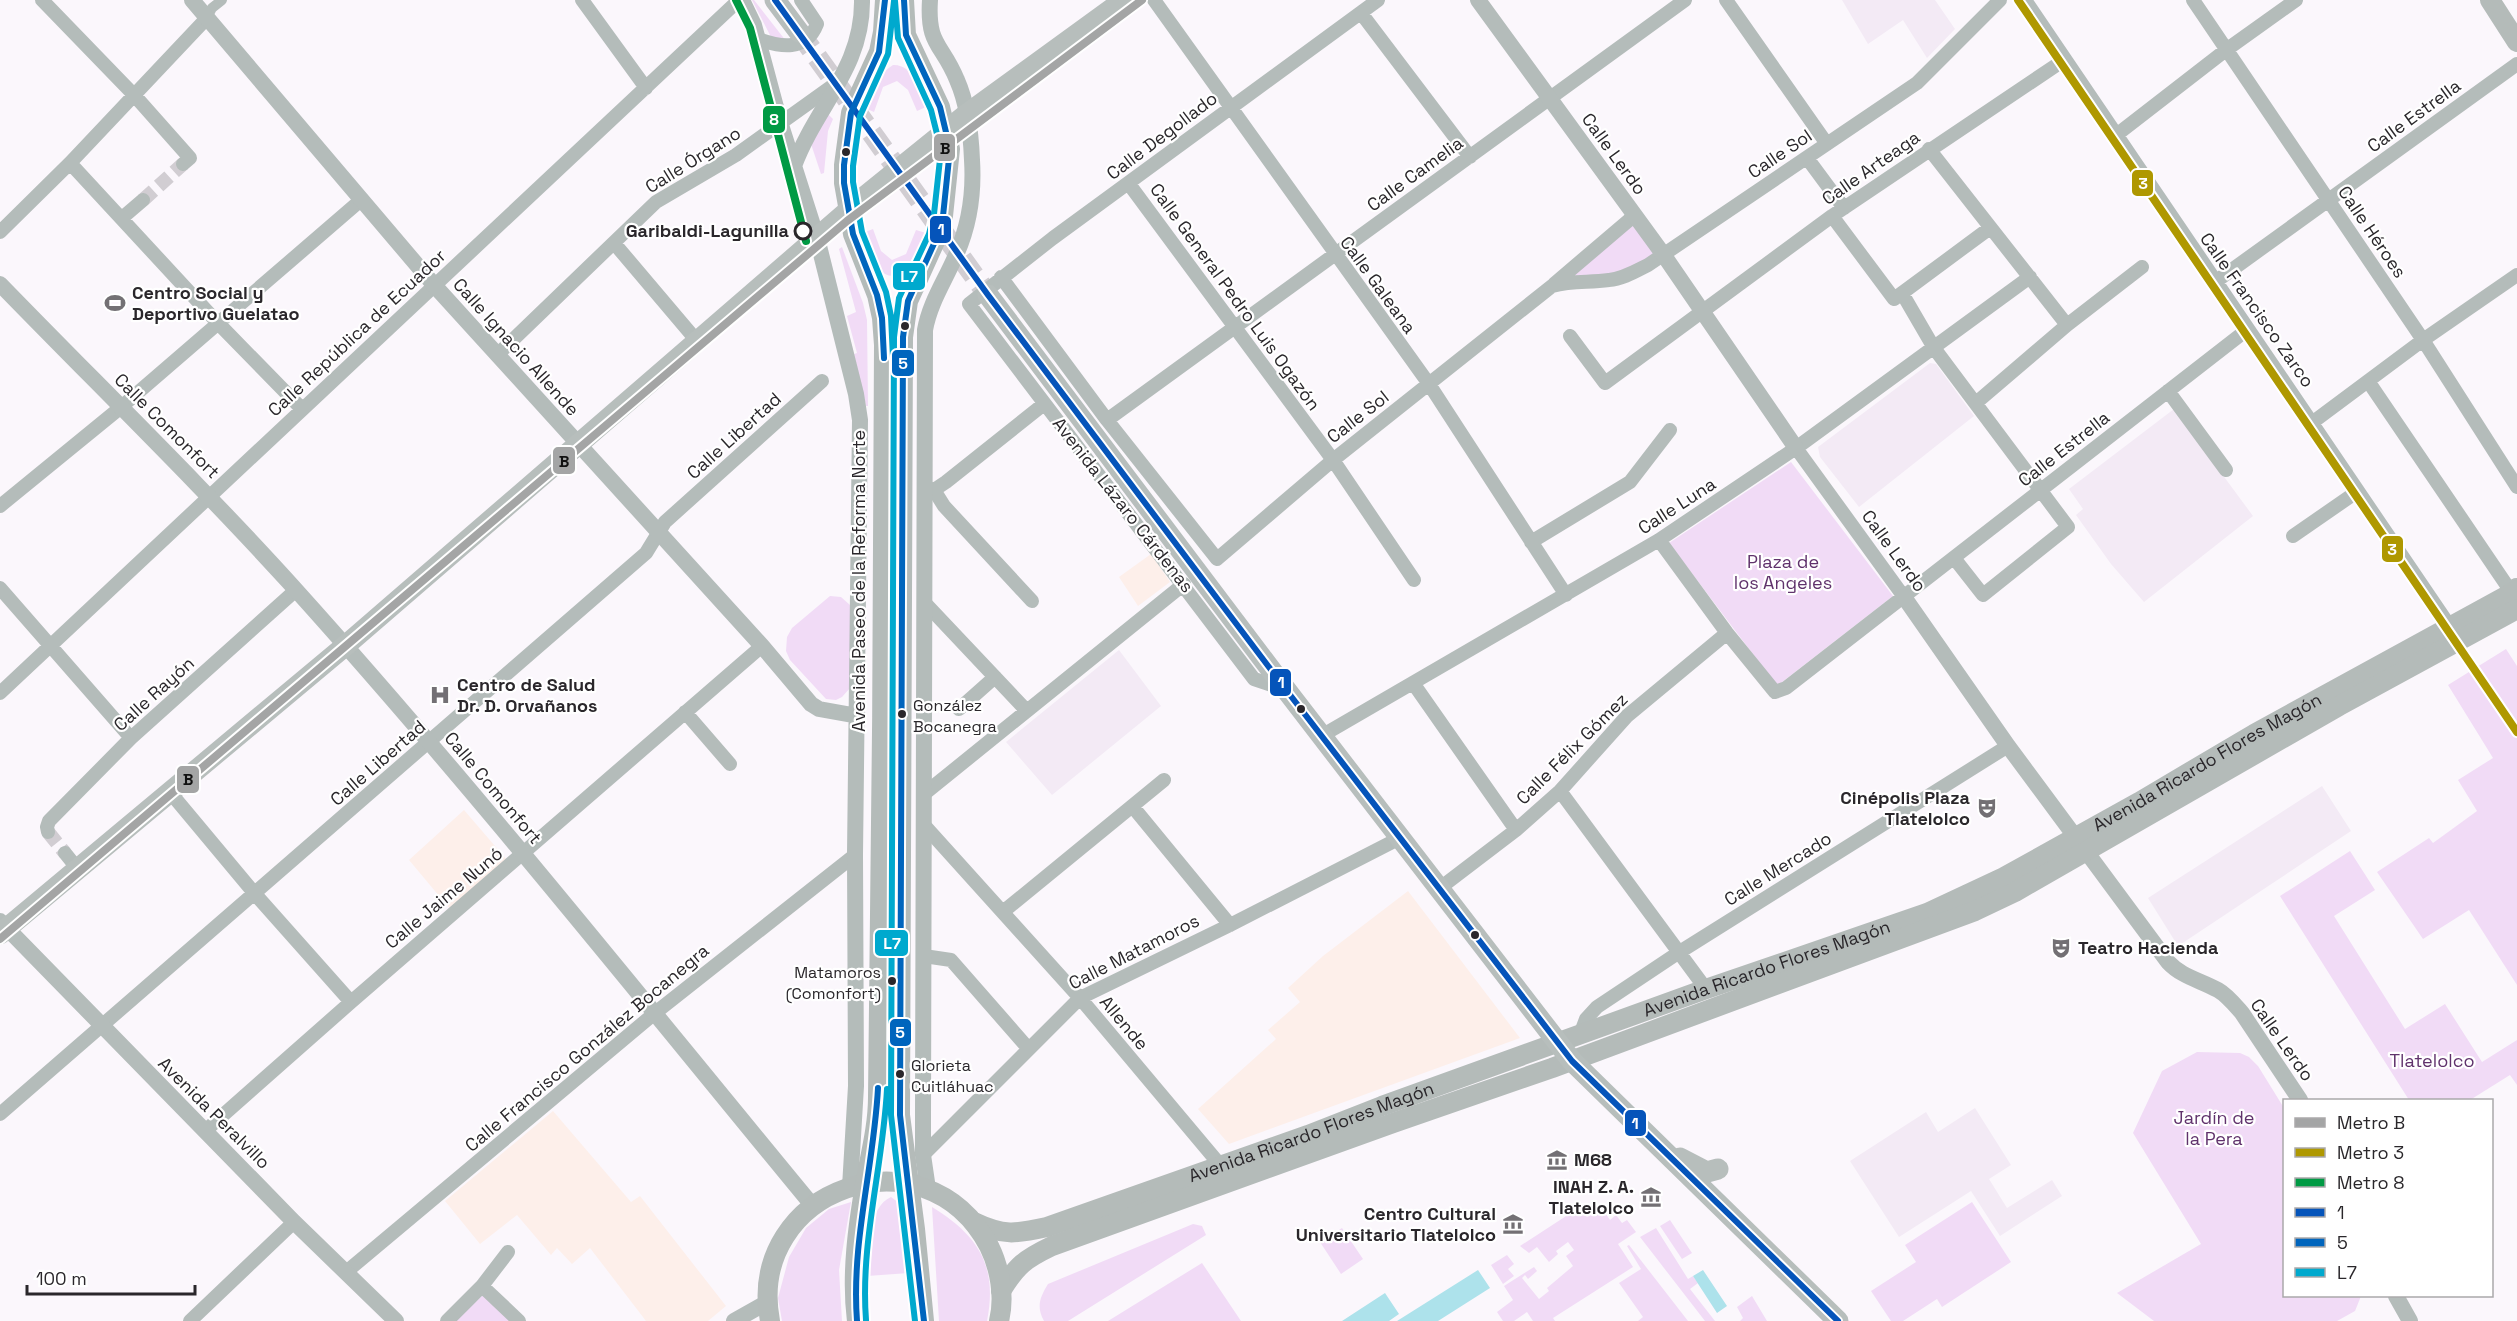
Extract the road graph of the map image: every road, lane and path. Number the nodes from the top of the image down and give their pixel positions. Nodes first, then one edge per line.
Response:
1 (42, 0) edge
2 (192, 0) edge
3 (222, 0) edge
4 (582, 0) edge
5 (740, 0) edge
6 (775, 0) edge
7 (801, 0) edge
8 (862, 0) edge
9 (885, 0) edge
10 (904, 0) edge
11 (930, 0) edge
12 (1124, 0) edge
13 (1154, 0) edge
14 (1378, 0) edge
15 (1478, 0) edge
16 (1685, 0) edge
17 (1726, 0) edge
18 (2000, 0) edge
19 (2025, 0) edge
20 (2193, 0) edge
21 (2296, 0) edge
22 (2490, 0) edge
23 (1361, 13) junction
24 (206, 19) junction
25 (799, 32) tunnel mouth
26 (758, 39) junction
27 (2517, 42) edge
28 (2226, 50) junction
29 (2064, 60) junction
30 (2517, 64) edge
31 (839, 81) junction
32 (646, 88) junction
33 (135, 96) junction
34 (1550, 98) junction
35 (1232, 106) junction
36 (967, 114) junction
37 (780, 122) junction
38 (946, 131) junction
39 (2115, 136) junction
40 (1827, 144) junction
41 (1929, 149) junction
42 (1470, 157) junction
43 (1807, 158) junction
44 (187, 161) dead end
45 (70, 163) junction
46 (794, 166) junction
47 (1129, 184) junction
48 (143, 200) tunnel mouth
49 (361, 200) junction
50 (2329, 200) junction
51 (1844, 208) junction
52 (849, 210) junction
53 (1635, 215) junction
54 (1832, 216) junction
55 (122, 218) junction
56 (1990, 228) junction
57 (0, 232) edge
58 (817, 238) junction
59 (614, 243) junction
60 (1334, 254) junction
61 (1664, 254) junction
62 (2142, 267) dead end
63 (2517, 275) edge
64 (1001, 278) junction
65 (2030, 278) junction
66 (2215, 282) junction
67 (0, 284) edge
68 (434, 285) junction
69 (1552, 286) junction
70 (1898, 296) junction
71 (979, 299) junction
72 (1703, 312) junction
73 (217, 322) junction
74 (2067, 326) junction
75 (1233, 327) junction
76 (2248, 329) junction
77 (1570, 336) dead end
78 (2423, 340) junction
79 (697, 341) junction
80 (1934, 348) junction
81 (497, 355) junction
82 (822, 381) dead end
83 (2368, 381) junction
84 (1429, 384) junction
85 (2168, 391) junction
86 (1977, 402) junction
87 (1044, 404) junction
88 (120, 408) junction
89 (302, 408) junction
90 (1107, 420) junction
91 (2313, 422) junction
92 (1670, 430) dead end
93 (578, 444) junction
94 (1796, 448) junction
95 (1333, 460) junction
96 (2226, 470) dead end
97 (2515, 479) edge
98 (930, 489) junction
99 (2041, 490) junction
100 (2358, 491) junction
101 (209, 497) junction
102 (0, 506) edge
103 (658, 532) junction
104 (2293, 536) dead end
105 (1659, 540) junction
106 (1531, 542) junction
107 (1954, 558) junction
108 (1413, 580) dead end
109 (1184, 584) junction
110 (0, 588) edge
111 (296, 590) junction
112 (2516, 594) edge
113 (1566, 595) junction
114 (1904, 597) junction
115 (1032, 601) dead end
116 (925, 603) junction
117 (1727, 633) junction
118 (2454, 633) junction
119 (50, 645) junction
120 (345, 646) junction
121 (762, 646) junction
122 (995, 677) junction
123 (1413, 684) junction
124 (1287, 691) junction
125 (0, 693) edge
126 (959, 709) dead end
127 (1027, 711) junction
128 (685, 712) junction
129 (858, 716) junction
130 (1323, 735) junction
131 (131, 738) junction
132 (429, 742) junction
133 (2008, 746) junction
134 (730, 764) dead end
135 (1164, 780) dead end
136 (169, 791) junction
137 (1560, 791) junction
138 (924, 794) junction
139 (1132, 807) junction
140 (924, 825) junction
141 (1516, 830) junction
142 (48, 832) dead end
143 (1402, 837) junction
144 (2081, 844) junction
145 (524, 854) junction
146 (855, 855) junction
147 (1440, 888) junction
148 (255, 894) junction
149 (1004, 911) junction
150 (1230, 925) junction
151 (2, 928) edge
152 (1678, 953) junction
153 (924, 956) junction
154 (1706, 989) junction
155 (1080, 998) junction
156 (351, 1002) junction
157 (655, 1013) junction
158 (101, 1026) junction
159 (1580, 1035) junction
160 (1559, 1043) junction
161 (1028, 1048) junction
162 (1572, 1060) junction
163 (2299, 1099) edge
164 (0, 1114) edge
165 (205, 1131) junction
166 (1660, 1149) junction
167 (923, 1155) junction
168 (1221, 1166) junction
169 (1718, 1169) dead end
170 (908, 1183) junction
171 (857, 1184) junction
172 (928, 1189) junction
173 (812, 1205) junction
174 (294, 1222) junction
175 (974, 1222) junction
176 (508, 1252) dead end
177 (346, 1272) junction
178 (482, 1286) junction
179 (1001, 1291) junction
180 (2397, 1297) edge
181 (768, 1312) edge
182 (190, 1321) edge
183 (396, 1321) edge
184 (447, 1321) edge
185 (519, 1321) edge
186 (734, 1321) edge
187 (857, 1321) edge
188 (924, 1321) edge
189 (999, 1321) edge
190 (1838, 1321) edge
191 (2410, 1321) edge

1 - 33 street
2 - 24 street, Calle Ignacio Allende
3 - 24 street
4 - 32 street
5 - 26 street, Avenida Paseo de la Reforma Norte
5 - 32 street, Calle República de Ecuador
6 - 25 main road
7 - 26 street
8 - 31 street
9 - 52 main road, Avenida Paseo de la Reforma Norte
10 - 38 main road
11 - 36 street
12 - 36 main road
13 - 35 street, Calle Galeana
14 - 23 street, Calle Degollado
15 - 34 street, Calle Lerdo
16 - 34 street, Calle Camelia
17 - 40 street
18 - 40 street, Calle Sol
19 - 29 street, Calle Francisco Zarco
20 - 28 street, Calle Héroes
21 - 28 street
22 - 27 main road
23 - 35 street, Calle Degollado
23 - 42 street
24 - 33 street
24 - 49 street, Calle Ignacio Allende
26 - 37 street, Avenida Paseo de la Reforma Norte
28 - 39 street
28 - 50 street, Calle Héroes
29 - 39 street, Calle Francisco Zarco
29 - 41 street, Calle Arteaga
30 - 50 street, Calle Estrella
31 - 37 street, Calle Órgano
31 - 46 street
32 - 68 street, Calle República de Ecuador
33 - 44 street
33 - 45 street
34 - 42 street, Calle Camelia
34 - 53 street, Calle Lerdo
35 - 47 street, Calle Degollado
35 - 60 street, Calle Galeana
36 - 38 main road
36 - 98 street
37 - 46 street, Avenida Paseo de la Reforma Norte
37 - 59 street, Calle Órgano
38 - 52 main road
38 - 170 main road
39 - 66 street, Calle Francisco Zarco
40 - 43 street, Calle Sol
41 - 51 street, Calle Arteaga
41 - 56 street
42 - 60 street, Calle Camelia
43 - 51 street
43 - 61 street, Calle Sol
45 - 55 street
45 - 57 street
46 - 58 street, Avenida Paseo de la Reforma Norte
47 - 64 street, Calle Degollado
47 - 75 street, Calle General Pedro Luis Ogazón
48 - 55 street
49 - 68 street, Calle Ignacio Allende
49 - 73 street
50 - 66 street, Calle Estrella
50 - 78 street, Calle Héroes
51 - 54 street, Calle Arteaga
52 - 58 main road
52 - 171 main road, Avenida Paseo de la Reforma Norte
53 - 61 street, Calle Lerdo
53 - 69 street, Calle Sol
54 - 70 street
54 - 72 street, Calle Arteaga
55 - 73 street
56 - 65 street
56 - 70 street
58 - 79 main road
58 - 129 street, Avenida Paseo de la Reforma Norte
59 - 79 street
59 - 81 street, Calle Órgano
60 - 75 street, Calle Camelia
60 - 84 street, Calle Galeana
61 - 69 street, Calle Sol
61 - 72 street, Calle Lerdo
62 - 74 street
63 - 78 street
64 - 71 street, Calle Degollado
64 - 90 street
65 - 74 street
65 - 80 street, Calle Luna
66 - 76 street, Calle Francisco Zarco
67 - 88 street, Calle Comonfort
68 - 81 street, Calle Ignacio Allende
68 - 89 street, Calle República de Ecuador
69 - 84 street, Calle Sol
70 - 80 street
71 - 87 street, Avenida Lázaro Cárdenas
71 - 124 main road, Avenida Lázaro Cárdenas
72 - 77 street, Calle Arteaga
72 - 94 street, Calle Lerdo
73 - 88 street
73 - 89 street
74 - 86 street
75 - 90 street, Calle Camelia
75 - 95 street, Calle General Pedro Luis Ogazón
76 - 85 street, Calle Estrella
76 - 91 street, Calle Francisco Zarco
78 - 83 street
78 - 97 street, Calle Héroes
79 - 93 main road
80 - 86 street
80 - 94 street, Calle Luna
81 - 93 street, Calle Ignacio Allende
82 - 103 street, Calle Libertad
83 - 91 street
83 - 112 street
84 - 95 street, Calle Sol
84 - 106 street, Calle Galeana
85 - 96 street
85 - 99 street, Calle Estrella
86 - 99 street
87 - 98 street
87 - 109 street, Avenida Lázaro Cárdenas
88 - 101 street, Calle Comonfort
88 - 102 street
89 - 101 street, Calle República de Ecuador
90 - 95 street, Calle Sol
91 - 100 street, Calle Francisco Zarco
92 - 106 street
93 - 103 street, Calle Ignacio Allende
93 - 120 main road
94 - 105 street, Calle Luna
94 - 114 street, Calle Lerdo
95 - 108 street, Calle General Pedro Luis Ogazón
98 - 115 street
98 - 116 street
99 - 107 street, Calle Estrella
99 - 107 street
100 - 104 street
100 - 118 street, Calle Francisco Zarco
101 - 111 street, Calle Comonfort
101 - 119 street, Calle República de Ecuador
103 - 121 street, Calle Ignacio Allende
103 - 132 street, Calle Libertad
105 - 113 street, Calle Luna
105 - 117 street
106 - 113 street, Calle Galeana
107 - 114 street, Calle Estrella
109 - 124 street, Avenida Lázaro Cárdenas
109 - 127 street
110 - 119 street
111 - 120 street, Calle Comonfort
111 - 131 street, Calle Rayón
112 - 118 main road, Avenida Ricardo Flores Magón
113 - 123 street, Calle Luna
114 - 117 street, Calle Estrella
114 - 133 street, Calle Lerdo
116 - 122 street
116 - 138 street
117 - 137 street, Calle Félix Gómez
118 - 144 main road, Avenida Ricardo Flores Magón
119 - 125 street, Calle República de Ecuador
119 - 131 street
120 - 132 street, Calle Comonfort
120 - 136 main road
121 - 128 street, Calle Jaime Nunó
121 - 129 street, Calle Ignacio Allende
122 - 126 street
122 - 127 street
123 - 130 street, Calle Luna
123 - 141 street
124 - 130 main road, Avenida Lázaro Cárdenas
127 - 138 street
128 - 134 street
128 - 145 street, Calle Jaime Nunó
129 - 146 street, Avenida Paseo de la Reforma Norte
130 - 143 main road, Avenida Lázaro Cárdenas
131 - 142 street, Calle Rayón
132 - 145 street, Calle Comonfort
132 - 148 street, Calle Libertad
133 - 144 street, Calle Lerdo
133 - 152 street, Calle Mercado
135 - 139 street
136 - 148 street
136 - 151 main road
137 - 141 street, Calle Félix Gómez
137 - 152 street
138 - 140 street
139 - 149 street
139 - 150 street
140 - 149 street, Allende
140 - 153 street
141 - 147 street, Calle Félix Gómez
143 - 147 main road, Avenida Lázaro Cárdenas
143 - 150 street, Calle Matamoros
144 - 154 main road, Avenida Ricardo Flores Magón
144 - 162 main road, Avenida Ricardo Flores Magón
144 - 163 street, Calle Lerdo
145 - 156 street, Calle Jaime Nunó
145 - 157 street, Calle Comonfort
146 - 157 street, Calle Francisco González Bocanegra
146 - 171 street, Avenida Paseo de la Reforma Norte
147 - 160 main road, Avenida Lázaro Cárdenas
148 - 156 street
148 - 158 street, Calle Libertad
149 - 155 street, Allende
150 - 155 street, Calle Matamoros
151 - 158 street, Avenida Peralvillo
152 - 154 street
152 - 159 street, Calle Mercado
153 - 161 street
153 - 167 street
154 - 159 main road, Avenida Ricardo Flores Magón
155 - 161 street, Calle Matamoros
155 - 168 street, Allende
156 - 165 street, Calle Jaime Nunó
157 - 173 street, Calle Comonfort
157 - 177 street, Calle Francisco González Bocanegra
158 - 164 street, Calle Libertad
158 - 165 street, Avenida Peralvillo
159 - 160 main road, Avenida Ricardo Flores Magón
160 - 162 main road, Avenida Lázaro Cárdenas
160 - 168 main road, Avenida Ricardo Flores Magón
161 - 167 street, Calle Matamoros
162 - 166 main road, Avenida Lázaro Cárdenas
162 - 179 main road, Avenida Ricardo Flores Magón
165 - 174 street, Avenida Peralvillo
166 - 169 main road
166 - 190 main road, Avenida Lázaro Cárdenas
167 - 172 street
168 - 175 main road, Avenida Ricardo Flores Magón
170 - 171 main road
170 - 172 main road
170 - 188 main road
171 - 173 main road
171 - 187 main road, Avenida Paseo de la Reforma Norte
172 - 175 main road
173 - 181 main road
174 - 177 street, Avenida Peralvillo
174 - 182 street
175 - 179 main road
176 - 178 street
177 - 183 street, Avenida Peralvillo
178 - 184 street
178 - 185 street
179 - 189 main road
180 - 191 street
181 - 186 street

